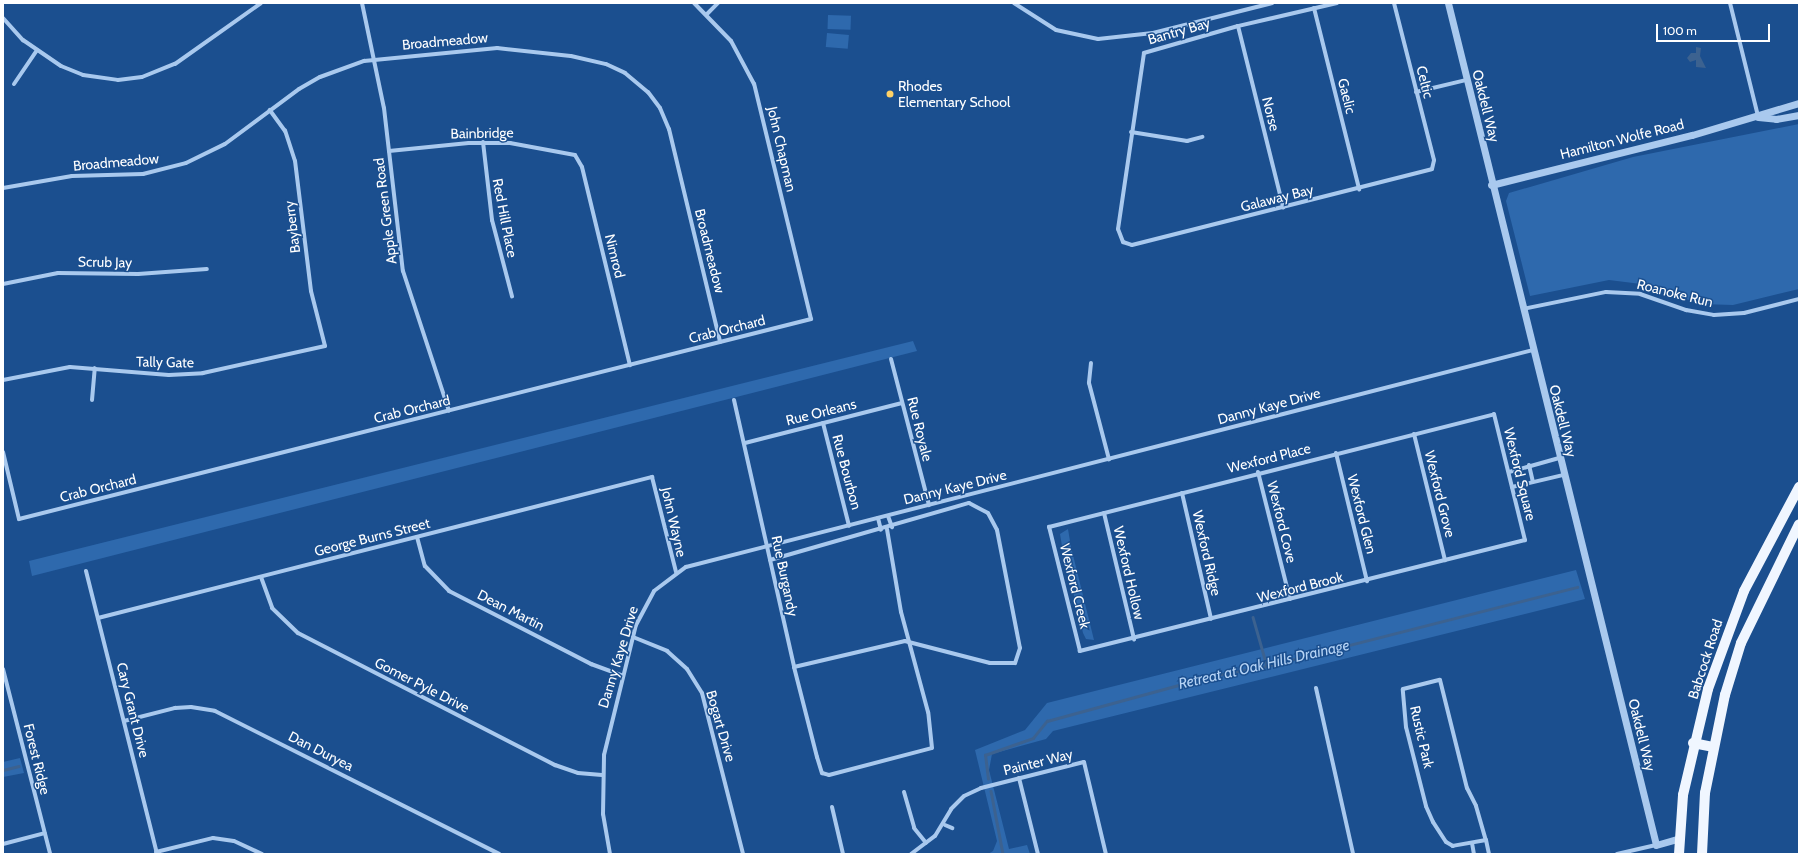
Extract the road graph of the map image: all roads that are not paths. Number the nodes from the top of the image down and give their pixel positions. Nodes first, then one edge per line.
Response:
1 (261, 3) edge
2 (362, 3) edge
3 (694, 3) edge
4 (718, 3) edge
5 (1014, 3) edge
6 (1272, 3) edge
7 (1337, 3) edge
8 (1394, 3) edge
9 (1448, 3) edge
10 (1730, 3) edge
11 (1314, 8) junction
12 (707, 14) junction
13 (3, 18) edge
14 (1238, 26) junction
15 (37, 50) junction
16 (376, 58) junction
17 (1466, 80) junction
18 (14, 84) dead end
19 (1416, 92) junction
20 (1799, 103) edge
21 (270, 110) junction
22 (1799, 115) edge
23 (1758, 117) junction
24 (1131, 132) junction
25 (1202, 137) dead end
26 (483, 142) junction
27 (389, 151) junction
28 (574, 155) joint
29 (1433, 165) joint
30 (1491, 185) junction
31 (3, 188) edge
32 (1359, 189) junction
33 (1283, 207) junction
34 (1123, 242) joint
35 (207, 269) dead end
36 (3, 284) edge
37 (512, 296) dead end
38 (1799, 299) edge
39 (1522, 309) junction
40 (811, 319) joint
41 (720, 342) junction
42 (326, 346) joint
43 (1533, 350) junction
44 (891, 359) dead end
45 (1091, 362) dead end
46 (630, 365) junction
47 (95, 368) junction
48 (3, 380) edge
49 (92, 400) dead end
50 (734, 400) dead end
51 (902, 403) junction
52 (449, 411) junction
53 (1494, 414) joint
54 (823, 423) junction
55 (1414, 434) junction
56 (745, 443) junction
57 (3, 452) edge
58 (1336, 453) junction
59 (1559, 458) junction
60 (1109, 459) junction
61 (1529, 465) junction
62 (1258, 472) junction
63 (1509, 472) junction
64 (1563, 475) junction
65 (652, 477) joint
66 (1533, 482) junction
67 (1512, 486) junction
68 (1799, 487) edge
69 (1182, 493) junction
70 (929, 505) junction
71 (1104, 513) junction
72 (888, 516) junction
73 (878, 518) junction
74 (1799, 524) edge
75 (849, 526) junction
76 (1049, 526) joint
77 (892, 527) junction
78 (887, 529) junction
79 (881, 530) junction
80 (417, 537) junction
81 (1525, 540) joint
82 (767, 546) junction
83 (770, 560) junction
84 (1445, 560) junction
85 (86, 571) dead end
86 (676, 572) junction
87 (261, 577) junction
88 (1367, 581) junction
89 (1290, 600) junction
90 (98, 618) junction
91 (1211, 619) junction
92 (632, 637) junction
93 (1134, 639) junction
94 (910, 642) junction
95 (1080, 651) joint
96 (794, 667) junction
97 (3, 669) edge
98 (622, 675) junction
99 (1316, 688) dead end
100 (124, 721) junction
101 (1693, 743) junction
102 (1713, 746) junction
103 (602, 776) junction
104 (1018, 778) junction
105 (904, 792) dead end
106 (832, 808) dead end
107 (945, 824) junction
108 (952, 828) dead end
109 (45, 833) junction
110 (1680, 838) junction
111 (1486, 840) junction
112 (926, 843) junction
113 (1472, 843) junction
114 (3, 844) edge
115 (1656, 845) junction
116 (157, 853) edge
117 (50, 854) edge
118 (262, 854) edge
119 (499, 854) edge
120 (610, 854) edge
121 (743, 854) edge
122 (843, 854) edge
123 (911, 854) edge
124 (1038, 854) edge
125 (1106, 854) edge
126 (1353, 854) edge
127 (1474, 854) edge
128 (1489, 854) edge
129 (1617, 854) edge
130 (1679, 854) edge
131 (1702, 854) edge

1 - 15 street
2 - 16 street, Apple Green Road
3 - 12 street, John Chapman
4 - 12 street
5 - 6 street
7 - 11 street, Bantry Bay
8 - 19 street, Celtic
9 - 17 street, Oakdell Way
10 - 23 street
11 - 14 street, Bantry Bay
11 - 32 street, Gaelic
12 - 40 street, John Chapman
13 - 15 street
14 - 24 street, Bantry Bay
14 - 33 street, Norse
15 - 18 street
16 - 21 street, Broadmeadow
16 - 27 street, Apple Green Road
16 - 41 street, Broadmeadow
17 - 19 street
17 - 30 street, Oakdell Way
19 - 29 street, Celtic
20 - 23 street, Hamilton Wolfe Road
21 - 31 street, Broadmeadow
21 - 42 street, Bayberry
22 - 23 street, Hamilton Wolfe Road
23 - 30 street, Hamilton Wolfe Road
24 - 25 street
24 - 34 street, Bantry Bay
26 - 27 street, Bainbridge
26 - 28 street, Bainbridge
26 - 37 street, Red Hill Place
27 - 52 street, Apple Green Road
28 - 46 street, Nimrod
29 - 32 street, Galaway Bay
30 - 39 street, Oakdell Way
32 - 33 street, Galaway Bay
33 - 34 street, Galaway Bay
35 - 36 street, Scrub Jay
38 - 39 street, Roanoke Run
39 - 43 street, Oakdell Way
40 - 41 street, Crab Orchard
41 - 46 street, Crab Orchard
42 - 47 street, Tally Gate
43 - 59 street, Oakdell Way
43 - 60 street, Danny Kaye Drive
44 - 51 street, Rue Royale
45 - 60 street
46 - 52 street, Crab Orchard
47 - 48 street, Tally Gate
47 - 49 street
50 - 56 street, Rue Burgandy
51 - 54 street, Rue Orleans
51 - 70 street, Rue Royale
52 - 57 street, Crab Orchard
53 - 55 street, Wexford Place
53 - 63 street, Wexford Square
54 - 56 street, Rue Orleans
54 - 75 street, Rue Bourbon
55 - 58 street, Wexford Place
55 - 84 street, Wexford Grove
56 - 82 street, Rue Burgandy
58 - 62 street, Wexford Place
58 - 88 street, Wexford Glen
59 - 61 street
59 - 64 street, Oakdell Way
60 - 70 street, Danny Kaye Drive
61 - 63 street
61 - 66 street
62 - 69 street, Wexford Place
62 - 89 street, Wexford Cove
63 - 67 street, Wexford Square
64 - 66 street
64 - 115 street, Oakdell Way
65 - 80 street, George Burns Street
65 - 86 street, John Wayne
66 - 67 street
67 - 81 street, Wexford Square
68 - 101 main road, Babcock Road
69 - 71 street, Wexford Place
69 - 91 street, Wexford Ridge
70 - 72 street, Danny Kaye Drive
71 - 76 street, Wexford Place
71 - 93 street, Wexford Hollow
72 - 73 street, Danny Kaye Drive
72 - 77 street
73 - 75 street, Danny Kaye Drive
73 - 79 street
74 - 102 main road, Babcock Road
75 - 82 street, Danny Kaye Drive
76 - 95 street, Wexford Creek
77 - 78 street
77 - 94 street
78 - 79 street
78 - 94 street
79 - 83 street
80 - 87 street, George Burns Street
80 - 98 street, Dean Martin
81 - 84 street, Wexford Brook
82 - 83 street, Rue Burgandy
82 - 86 street, Danny Kaye Drive
83 - 96 street, Rue Burgandy
84 - 88 street, Wexford Brook
85 - 90 street, Cary Grant Drive
86 - 92 street, Danny Kaye Drive
87 - 90 street, George Burns Street
87 - 103 street, Gomer Pyle Drive
88 - 89 street, Wexford Brook
89 - 91 street, Wexford Brook
90 - 100 street, Cary Grant Drive
91 - 93 street, Wexford Brook
92 - 98 street, Danny Kaye Drive
92 - 121 street, Bogart Drive
93 - 95 street, Wexford Brook
94 - 96 street
94 - 96 street, Rue Burgandy
97 - 109 street, Forest Ridge
98 - 103 street, Danny Kaye Drive
99 - 126 street
100 - 116 street, Cary Grant Drive
100 - 119 street, Dan Duryea
101 - 102 main road
101 - 110 main road, Babcock Road
102 - 131 main road, Babcock Road
103 - 120 street, Danny Kaye Drive
104 - 107 street, Painter Way
104 - 124 street
104 - 125 street, Painter Way
105 - 112 street
106 - 122 street
107 - 108 street
107 - 112 street, Painter Way
109 - 114 street
109 - 117 street, Forest Ridge
110 - 115 street
110 - 130 main road, Babcock Road
111 - 113 street, Rustic Park
111 - 113 street, Rustic Park
111 - 128 street, Rustic Park
112 - 123 street, Painter Way
113 - 127 street
115 - 129 street
116 - 118 street

